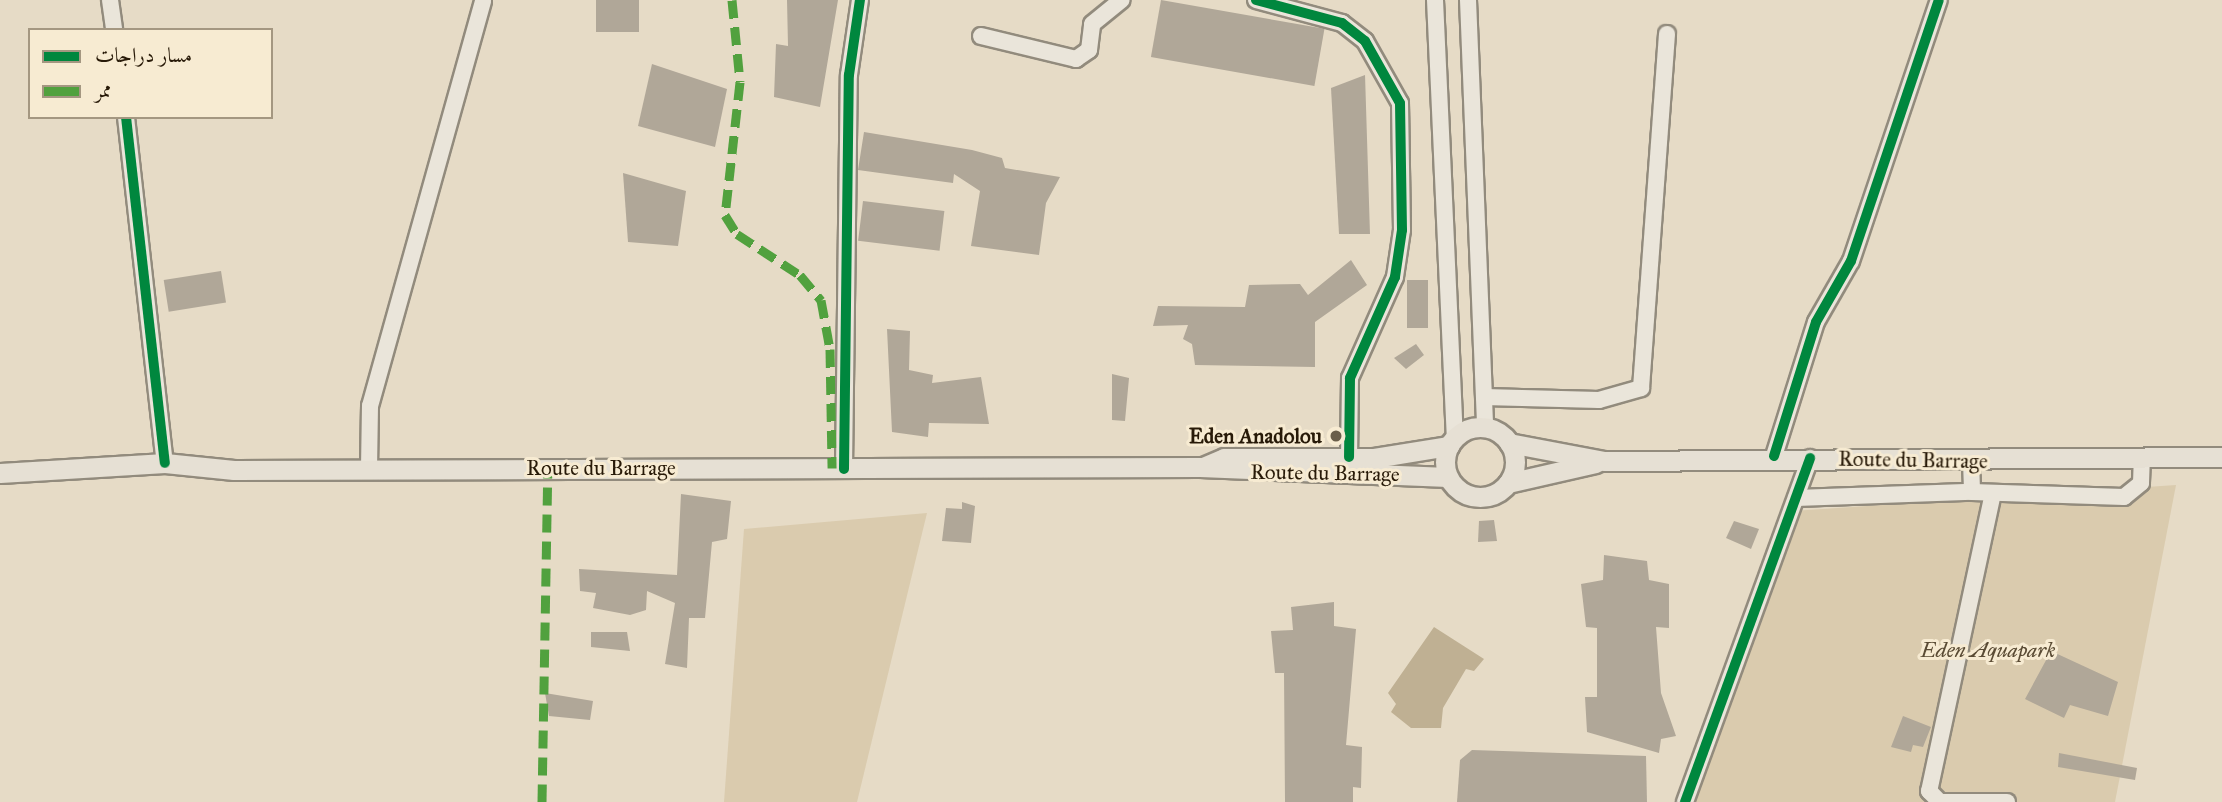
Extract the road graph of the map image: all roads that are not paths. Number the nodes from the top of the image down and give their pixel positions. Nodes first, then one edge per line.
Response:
1 (110, 0) edge
2 (484, 0) edge
3 (860, 0) edge
4 (1122, 0) edge
5 (1256, 0) edge
6 (1435, 0) edge
7 (1468, 0) edge
8 (1940, 0) edge
9 (114, 28) edge
10 (1667, 34) dead end
11 (981, 36) dead end
12 (127, 119) edge
13 (1484, 397) junction
14 (1485, 428) junction
15 (1452, 442) junction
16 (1509, 443) junction
17 (1774, 456) junction
18 (1349, 457) junction
19 (2142, 457) junction
20 (1810, 458) junction
21 (1604, 461) junction
22 (1971, 461) junction
23 (2222, 462) edge
24 (165, 463) junction
25 (1203, 467) junction
26 (369, 469) junction
27 (844, 469) junction
28 (0, 473) edge
29 (1448, 477) junction
30 (1508, 483) junction
31 (1972, 492) junction
32 (1993, 493) junction
33 (1796, 498) junction
34 (1685, 802) edge
35 (2007, 802) edge

1 - 9 street
2 - 26 street
3 - 27 street
4 - 11 street
5 - 18 street
6 - 15 street
7 - 13 street
8 - 17 street
10 - 13 street
12 - 24 street
13 - 14 street
14 - 15 main road, Route du Barrage
14 - 16 main road, Route du Barrage
15 - 18 main road, Route du Barrage
15 - 29 main road
16 - 21 main road, Route du Barrage
16 - 30 main road
17 - 20 main road, Route du Barrage
17 - 21 main road, Route du Barrage
18 - 25 main road, Route du Barrage
19 - 22 main road, Route du Barrage
19 - 23 main road, Route du Barrage
19 - 32 street
20 - 22 main road, Route du Barrage
20 - 33 street
21 - 30 main road, Route du Barrage
22 - 31 street
24 - 26 main road, Route du Barrage
24 - 28 main road, Route du Barrage
25 - 27 main road, Route du Barrage
25 - 29 main road, Route du Barrage
26 - 27 main road, Route du Barrage
29 - 30 main road, Route du Barrage
31 - 32 street
31 - 33 street
32 - 35 street
33 - 34 street

